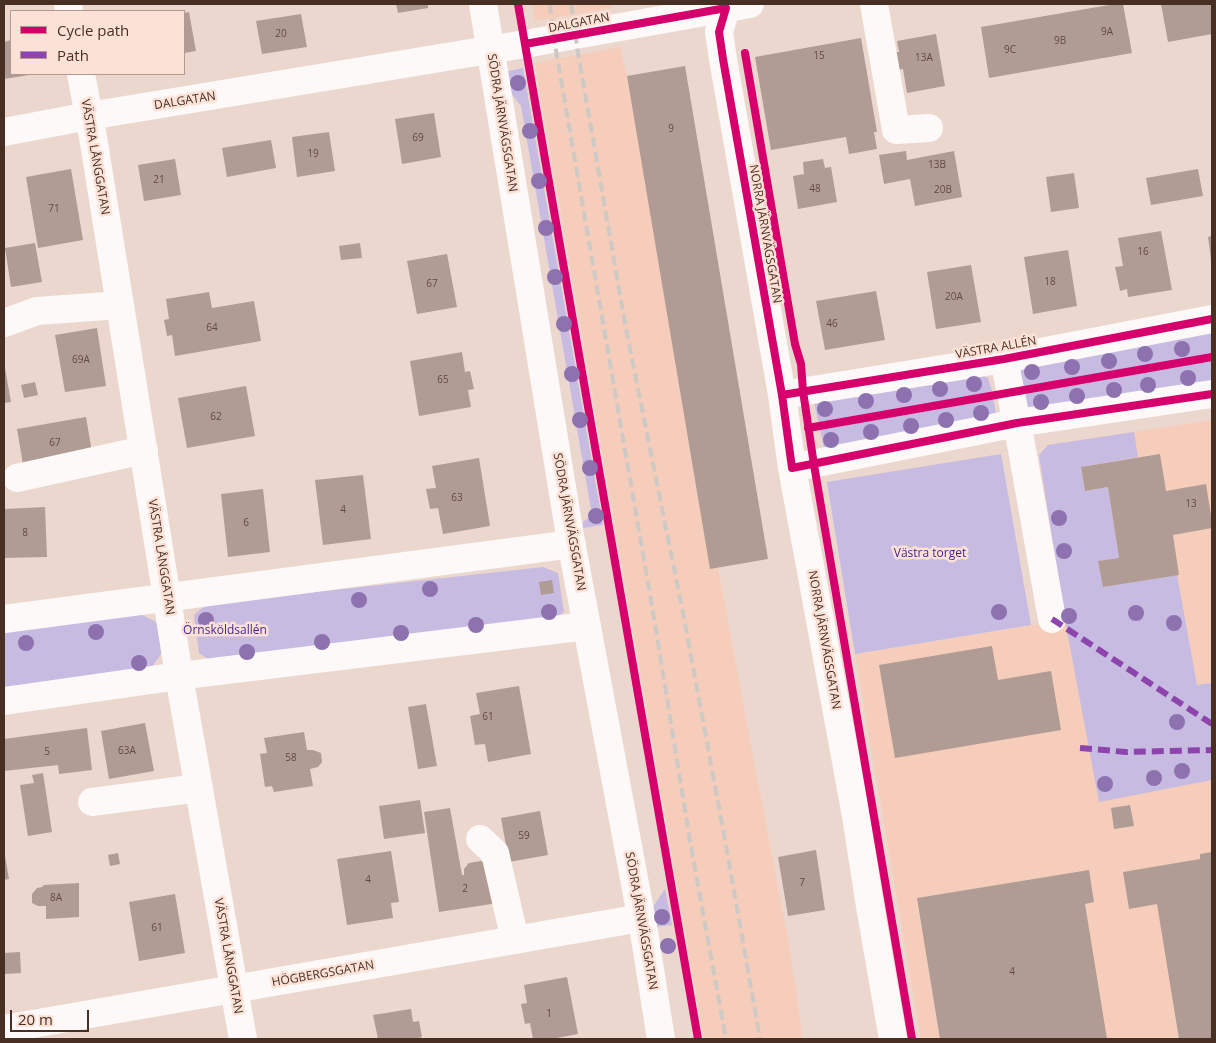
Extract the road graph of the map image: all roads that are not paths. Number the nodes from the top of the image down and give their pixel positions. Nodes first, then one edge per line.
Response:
1 (483, 4) edge
2 (874, 4) edge
3 (734, 5) edge
4 (490, 50) junction
5 (81, 75) edge
6 (89, 116) junction
7 (929, 128) dead end
8 (4, 132) edge
9 (120, 304) junction
10 (1212, 320) edge
11 (4, 323) edge
12 (1004, 359) junction
13 (1212, 394) edge
14 (782, 395) junction
15 (1017, 423) junction
16 (144, 450) junction
17 (792, 468) junction
18 (18, 478) dead end
19 (572, 544) junction
20 (168, 598) junction
21 (1052, 618) dead end
22 (4, 619) edge
23 (587, 626) junction
24 (179, 676) junction
25 (4, 700) edge
26 (198, 788) junction
27 (92, 802) dead end
28 (480, 839) dead end
29 (641, 918) junction
30 (515, 940) junction
31 (234, 989) junction
32 (4, 1029) edge
33 (243, 1039) edge
34 (661, 1039) edge
35 (893, 1039) edge

1 - 4 street, SÖDRA JÄRNVÄGSGATAN
2 - 7 street
3 - 4 street, DALGATAN
3 - 14 street, NORRA JÄRNVÄGSGATAN
4 - 6 street, DALGATAN
4 - 19 street, SÖDRA JÄRNVÄGSGATAN
5 - 6 street, VÄSTRA LÅNGGATAN
6 - 8 street, DALGATAN
6 - 9 street, VÄSTRA LÅNGGATAN
9 - 11 street
9 - 16 street, VÄSTRA LÅNGGATAN
10 - 12 street, VÄSTRA ALLÉN
12 - 14 street, VÄSTRA ALLÉN
12 - 15 street
13 - 15 street
14 - 17 street, NORRA JÄRNVÄGSGATAN
15 - 17 street
15 - 21 street
16 - 18 street
16 - 20 street, VÄSTRA LÅNGGATAN
17 - 35 street, NORRA JÄRNVÄGSGATAN
19 - 20 street
19 - 23 street, SÖDRA JÄRNVÄGSGATAN
20 - 22 street
20 - 24 street, VÄSTRA LÅNGGATAN
23 - 24 street
23 - 29 street, SÖDRA JÄRNVÄGSGATAN
24 - 25 street
24 - 26 street, VÄSTRA LÅNGGATAN
26 - 27 street
26 - 31 street, VÄSTRA LÅNGGATAN
28 - 30 street
29 - 30 street, HÖGBERGSGATAN
29 - 34 street, SÖDRA JÄRNVÄGSGATAN
30 - 31 street, HÖGBERGSGATAN
31 - 32 street, HÖGBERGSGATAN
31 - 33 street, VÄSTRA LÅNGGATAN

